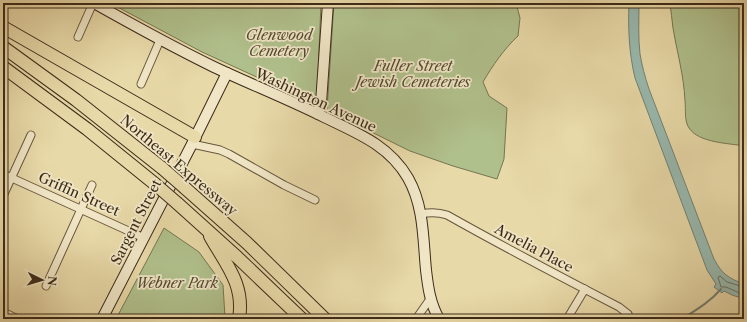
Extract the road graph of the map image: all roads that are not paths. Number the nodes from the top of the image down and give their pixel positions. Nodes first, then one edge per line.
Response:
1 (93, 3) edge
2 (328, 3) edge
3 (3, 27) edge
4 (78, 37) dead end
5 (160, 40) junction
6 (3, 47) edge
7 (3, 67) edge
8 (227, 73) junction
9 (141, 84) dead end
10 (318, 114) junction
11 (31, 135) dead end
12 (193, 140) junction
13 (3, 174) edge
14 (11, 179) junction
15 (92, 185) dead end
16 (3, 196) edge
17 (315, 200) dead end
18 (82, 209) junction
19 (421, 214) junction
20 (205, 228) junction
21 (144, 238) junction
22 (46, 286) dead end
23 (585, 289) junction
24 (430, 299) junction
25 (3, 312) edge
26 (18, 319) edge
27 (102, 319) edge
28 (239, 319) edge
29 (302, 319) edge
30 (325, 319) edge
31 (416, 319) edge
32 (439, 319) edge
33 (567, 319) edge
34 (630, 319) edge

1 - 4 street
1 - 5 street, Washington Avenue
2 - 10 street
3 - 12 highway
5 - 8 street, Washington Avenue
5 - 9 street
6 - 30 highway, Northeast Expressway, bridge
7 - 20 highway, bridge
8 - 10 street, Washington Avenue
8 - 12 street, Sargent Street
10 - 19 street, Washington Avenue
11 - 14 street
12 - 17 street
12 - 21 street, Sargent Street
13 - 14 street, Griffin Street
14 - 16 street
14 - 18 street, Griffin Street
15 - 18 street
18 - 21 street, Griffin Street
18 - 22 street
19 - 23 street, Amelia Place
19 - 24 street, Washington Avenue
20 - 28 highway
20 - 29 highway
21 - 27 street, Sargent Street
23 - 33 street
23 - 34 street, Amelia Place
24 - 31 street
24 - 32 street, Washington Avenue
25 - 26 street

